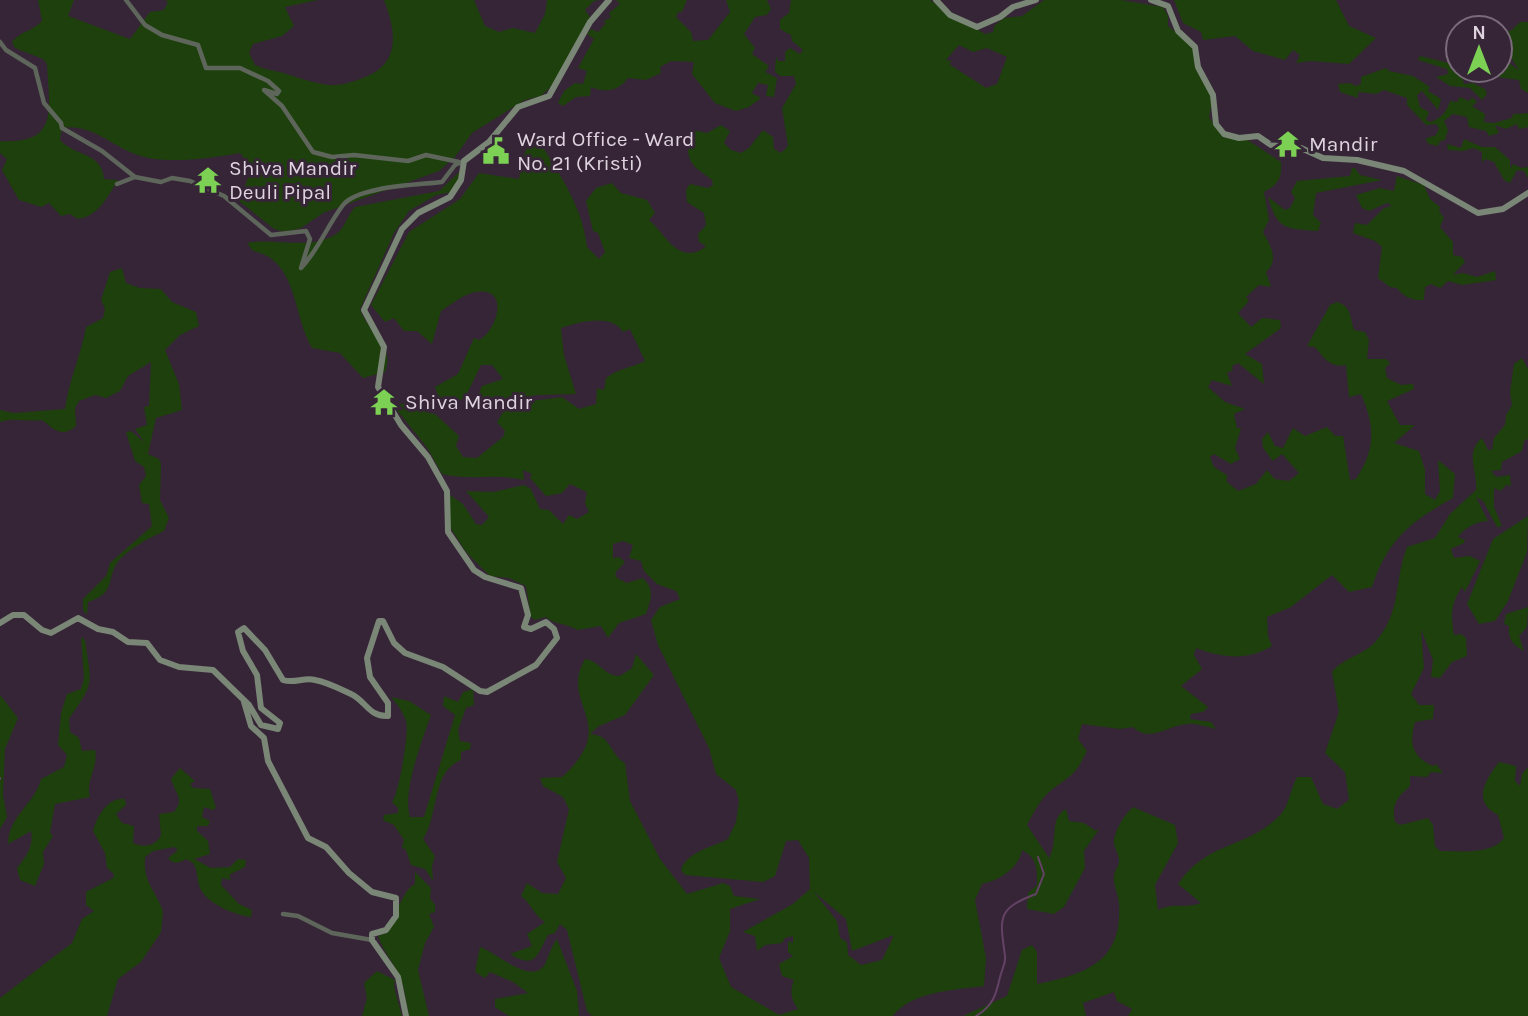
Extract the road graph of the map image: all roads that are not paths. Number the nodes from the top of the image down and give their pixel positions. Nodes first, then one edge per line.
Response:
1 (127, 0) edge
2 (609, 0) edge
3 (936, 0) edge
4 (1036, 0) edge
5 (1151, 0) edge
6 (0, 42) edge
7 (462, 161) junction
8 (135, 177) junction
9 (117, 184) dead end
10 (1528, 192) edge
11 (0, 623) edge
12 (244, 700) junction
13 (283, 914) dead end
14 (372, 940) junction
15 (407, 1016) edge

1 - 7 street
2 - 7 street
3 - 4 street
5 - 10 street
6 - 8 street
7 - 8 street
7 - 12 street
8 - 9 street
11 - 12 street
12 - 14 street
13 - 14 street
14 - 15 street

